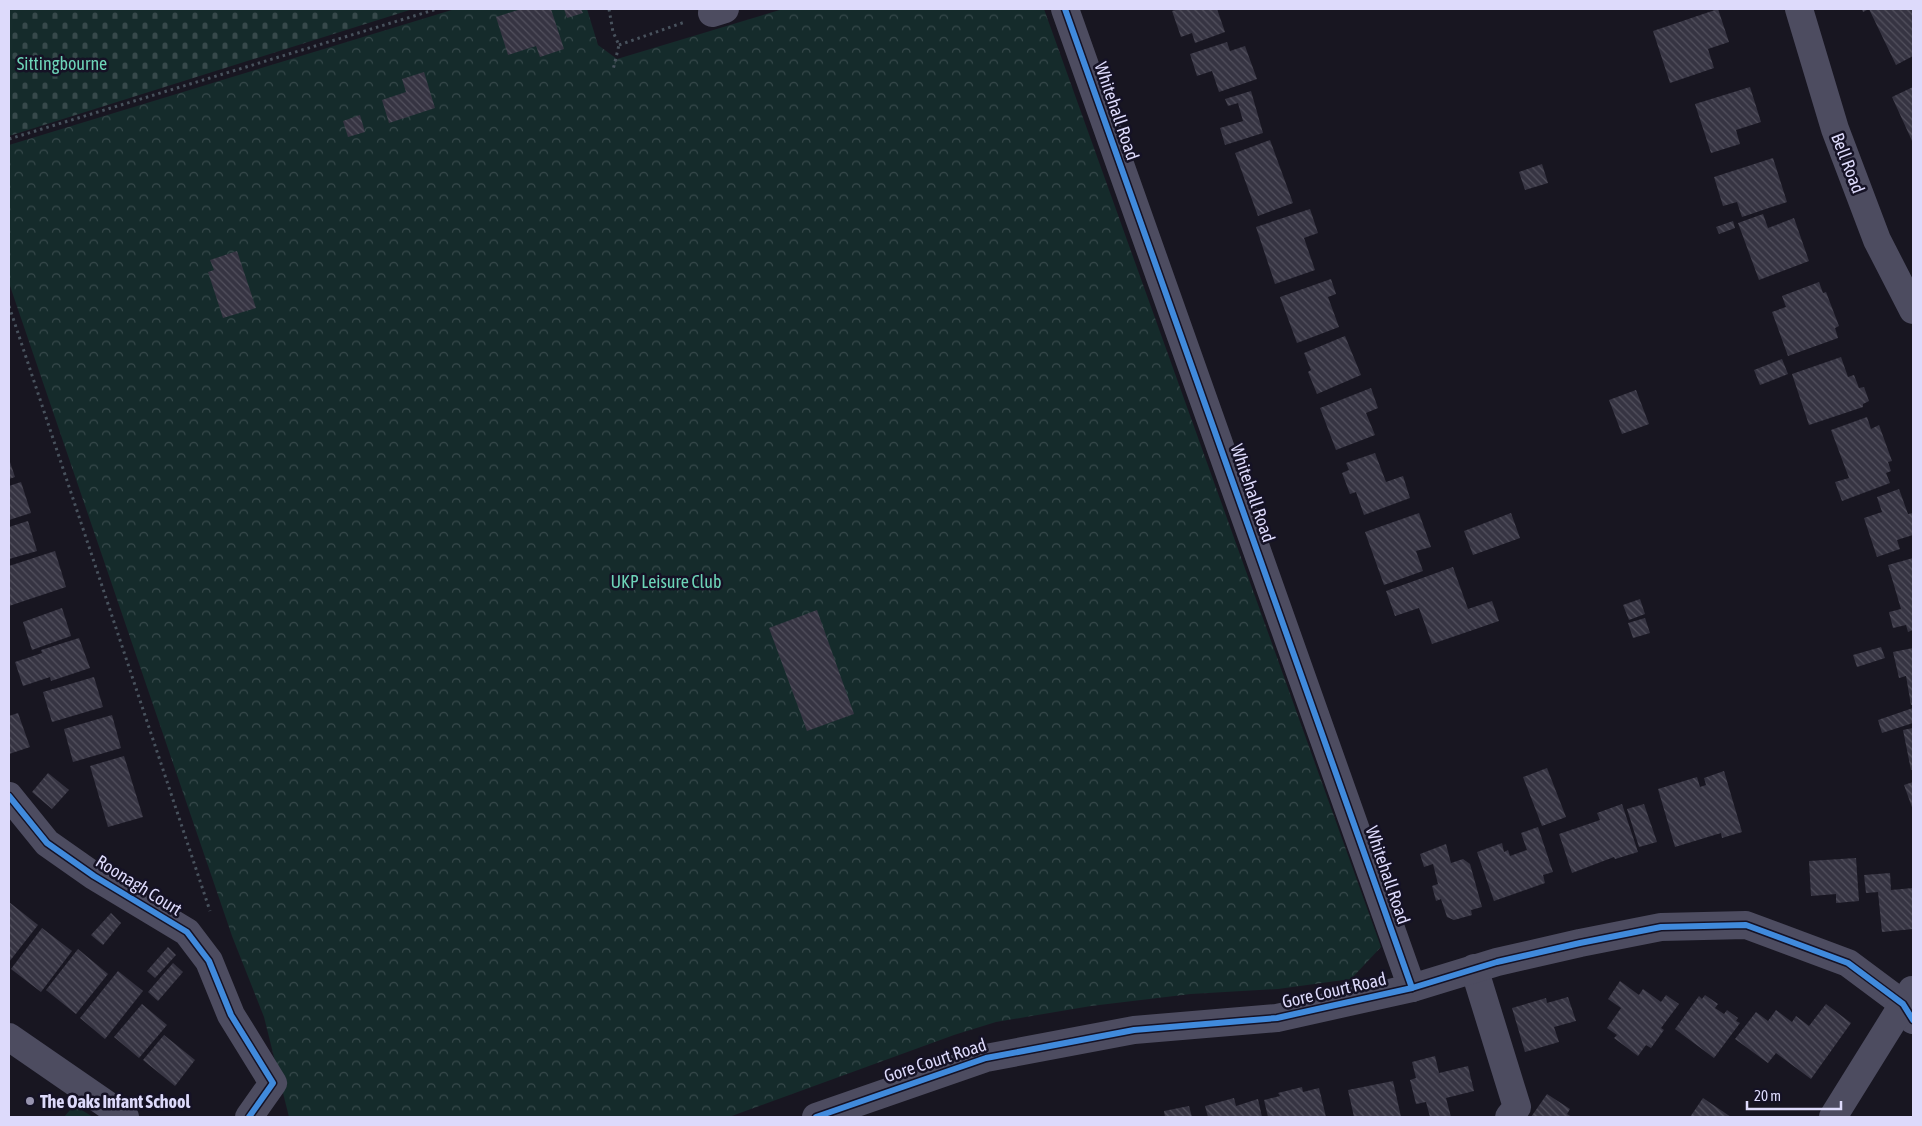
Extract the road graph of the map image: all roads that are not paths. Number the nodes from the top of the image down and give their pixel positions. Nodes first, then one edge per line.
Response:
1 (1065, 9) edge
2 (1799, 9) edge
3 (1913, 310) edge
4 (9, 796) edge
5 (1474, 968) junction
6 (1412, 988) junction
7 (1910, 1005) edge
8 (9, 1037) edge
9 (125, 1117) edge
10 (249, 1117) edge
11 (816, 1117) edge
12 (1509, 1117) edge
13 (1833, 1117) edge

1 - 6 street, Whitehall Road
2 - 3 street, Bell Road
4 - 10 street, Roonagh Court
5 - 6 street, Gore Court Road
5 - 7 street, Gore Court Road
5 - 12 street
6 - 11 street, Gore Court Road
7 - 13 street
8 - 9 street

